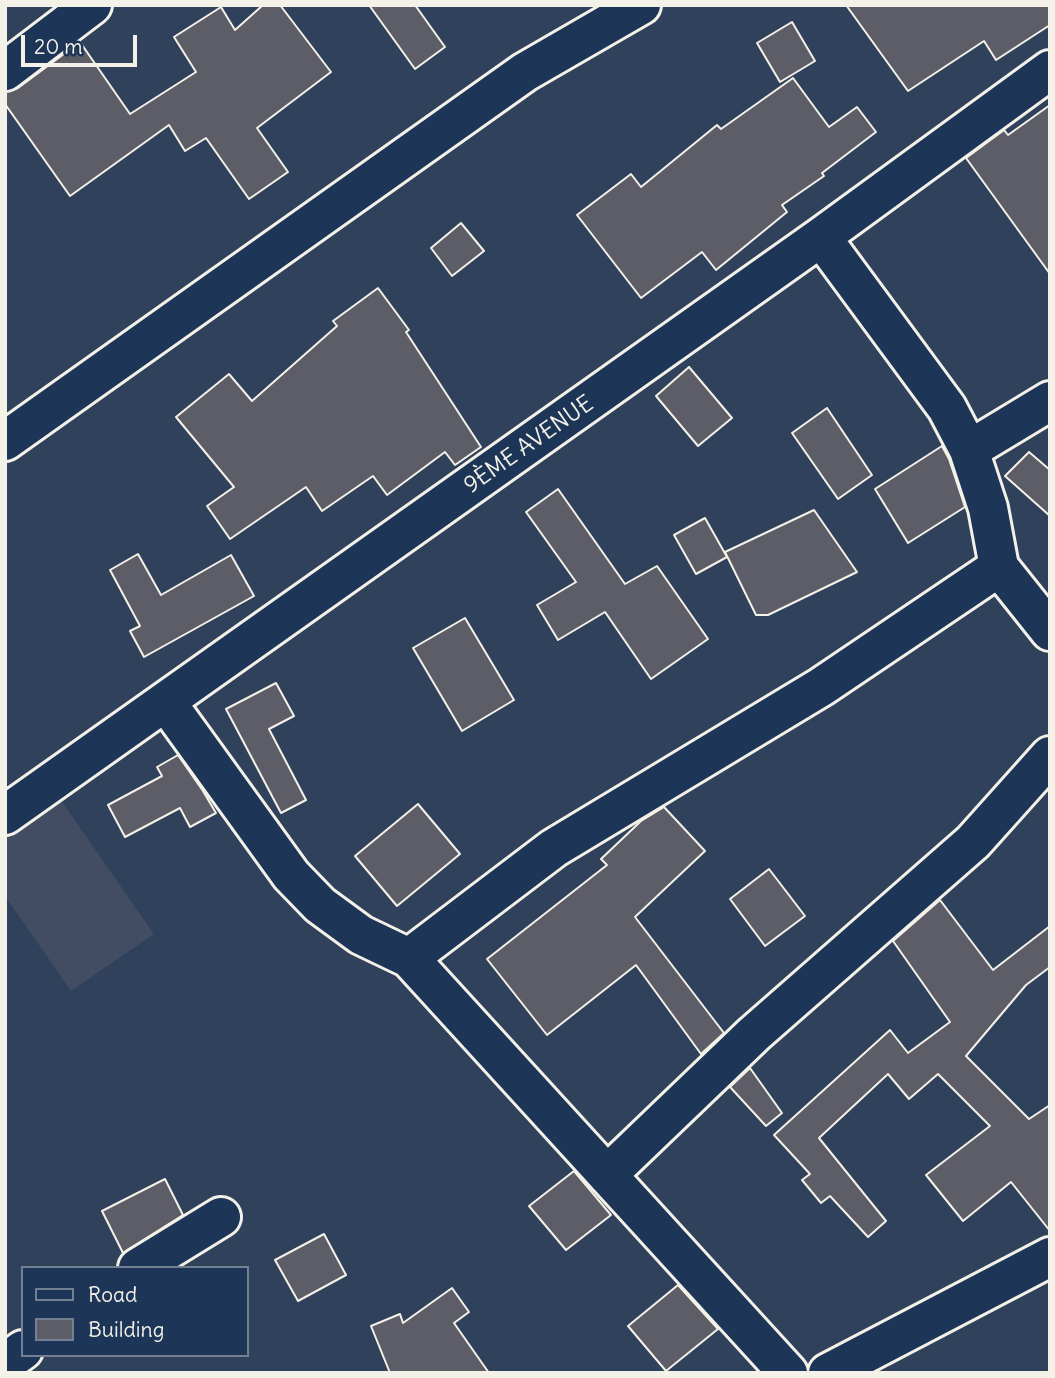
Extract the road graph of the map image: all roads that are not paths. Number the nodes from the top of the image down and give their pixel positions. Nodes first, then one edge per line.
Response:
1 (92, 5) edge
2 (641, 5) edge
3 (5, 71) edge
4 (1050, 71) edge
5 (821, 237) junction
6 (1050, 401) edge
7 (5, 442) edge
8 (969, 450) junction
9 (999, 566) junction
10 (1050, 631) edge
11 (166, 702) junction
12 (1050, 756) edge
13 (5, 815) edge
14 (409, 958) junction
15 (607, 1175) junction
16 (221, 1217) dead end
17 (1050, 1257) edge
18 (141, 1266) edge
19 (21, 1351) edge
20 (5, 1363) edge
21 (788, 1373) edge
22 (828, 1373) edge

1 - 3 street
2 - 7 street
4 - 5 street, 9ÈME AVENUE
5 - 8 street
5 - 11 street, 9ÈME AVENUE
6 - 8 street
8 - 9 street
9 - 10 street
9 - 14 street
11 - 13 street, 9ÈME AVENUE
11 - 14 street
12 - 15 street
14 - 15 street
15 - 21 street
16 - 18 street
17 - 22 street
19 - 20 street

